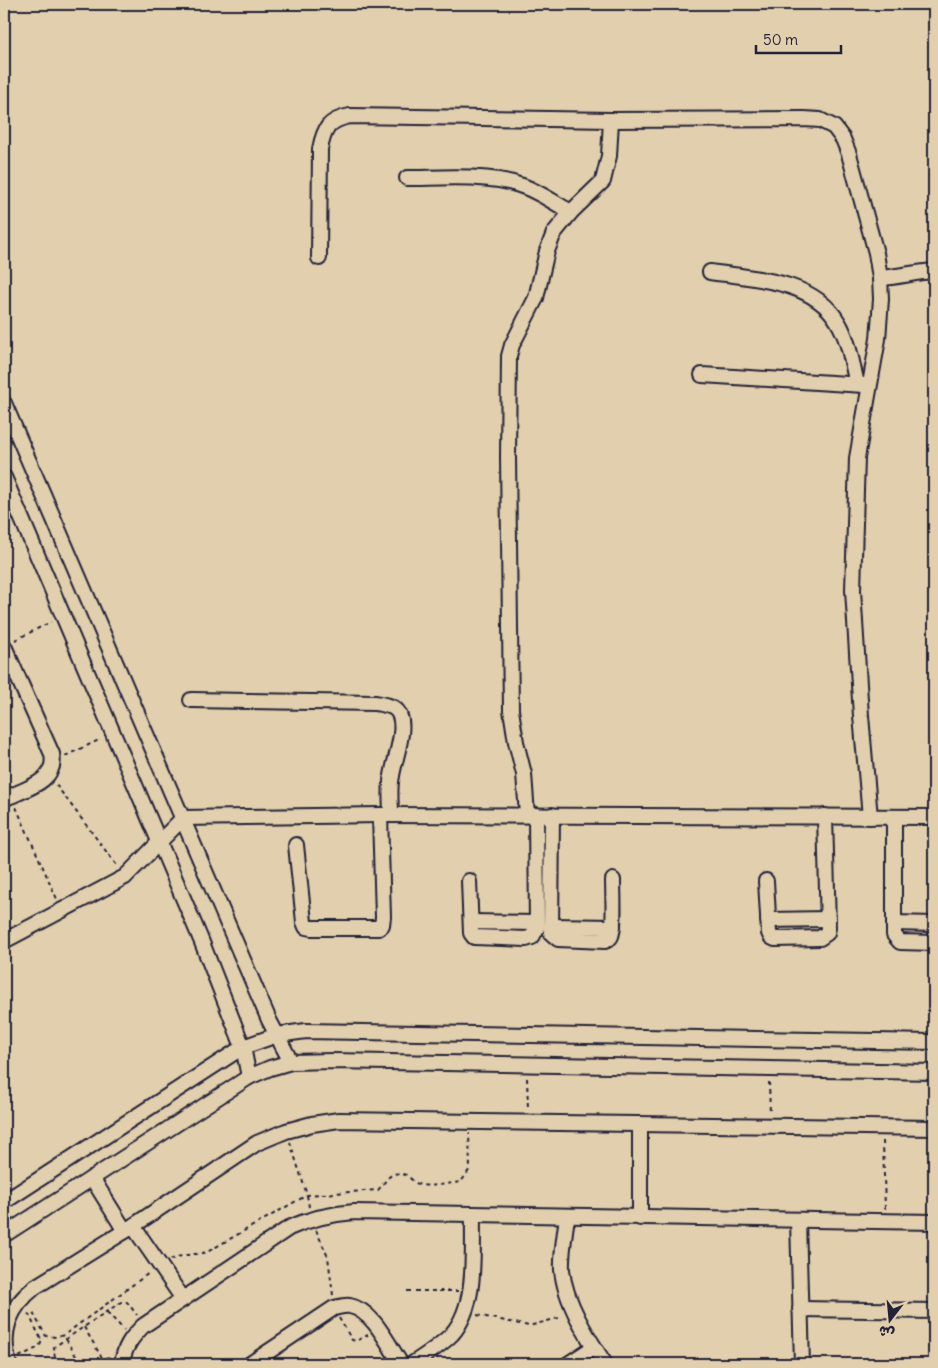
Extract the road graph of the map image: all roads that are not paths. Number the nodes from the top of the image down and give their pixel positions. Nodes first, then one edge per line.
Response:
1 (611, 120) junction
2 (407, 178) dead end
3 (570, 212) junction
4 (318, 258) dead end
5 (934, 271) edge
6 (710, 272) dead end
7 (880, 278) junction
8 (702, 375) dead end
9 (863, 385) junction
10 (4, 403) edge
11 (4, 477) edge
12 (8, 644) edge
13 (191, 700) dead end
14 (7, 797) edge
15 (386, 815) junction
16 (532, 815) junction
17 (552, 816) junction
18 (825, 816) junction
19 (870, 816) junction
20 (894, 816) junction
21 (934, 817) edge
22 (183, 818) junction
23 (158, 842) junction
24 (296, 845) dead end
25 (613, 880) dead end
26 (469, 881) dead end
27 (766, 881) dead end
28 (828, 919) junction
29 (768, 920) junction
30 (894, 923) junction
31 (934, 924) edge
32 (4, 941) edge
33 (934, 943) edge
34 (277, 1035) junction
35 (934, 1042) edge
36 (243, 1047) junction
37 (291, 1062) junction
38 (934, 1072) edge
39 (249, 1077) junction
40 (640, 1124) junction
41 (934, 1128) edge
42 (92, 1178) junction
43 (4, 1202) edge
44 (473, 1214) junction
45 (567, 1216) junction
46 (640, 1218) junction
47 (798, 1220) junction
48 (934, 1222) edge
49 (129, 1228) junction
50 (4, 1235) edge
51 (183, 1300) junction
52 (800, 1309) junction
53 (934, 1311) edge
54 (594, 1347) junction
55 (123, 1360) edge
56 (8, 1364) edge
57 (250, 1364) edge
58 (401, 1364) edge
59 (412, 1364) edge
60 (568, 1364) edge
61 (605, 1364) edge
62 (802, 1364) edge

1 - 3 street
1 - 4 street
1 - 7 street
2 - 3 street
3 - 16 street
5 - 7 street
6 - 9 street
7 - 9 street
8 - 9 street
9 - 19 street
10 - 22 street
11 - 23 street
12 - 14 street
13 - 15 street
15 - 16 street
15 - 22 street
15 - 24 street
16 - 17 street
16 - 26 street
17 - 18 street
17 - 25 street
18 - 19 street
18 - 28 street
19 - 20 street
20 - 21 street
20 - 30 street
22 - 23 street
22 - 34 street
23 - 32 street
23 - 36 street
27 - 29 street
28 - 29 street
28 - 29 street
30 - 31 street
30 - 33 street
34 - 35 street
34 - 36 street
34 - 37 street
36 - 39 street
36 - 43 street
37 - 38 street
37 - 39 street
39 - 42 street
40 - 41 street
40 - 46 street
40 - 49 street
42 - 49 street
42 - 50 street
44 - 45 street
44 - 51 street
44 - 59 street
45 - 46 street
45 - 54 street
46 - 47 street
47 - 48 street
47 - 52 street
49 - 51 street
49 - 56 street
51 - 55 street
52 - 53 street
52 - 62 street
54 - 60 street
54 - 61 street
57 - 58 street

